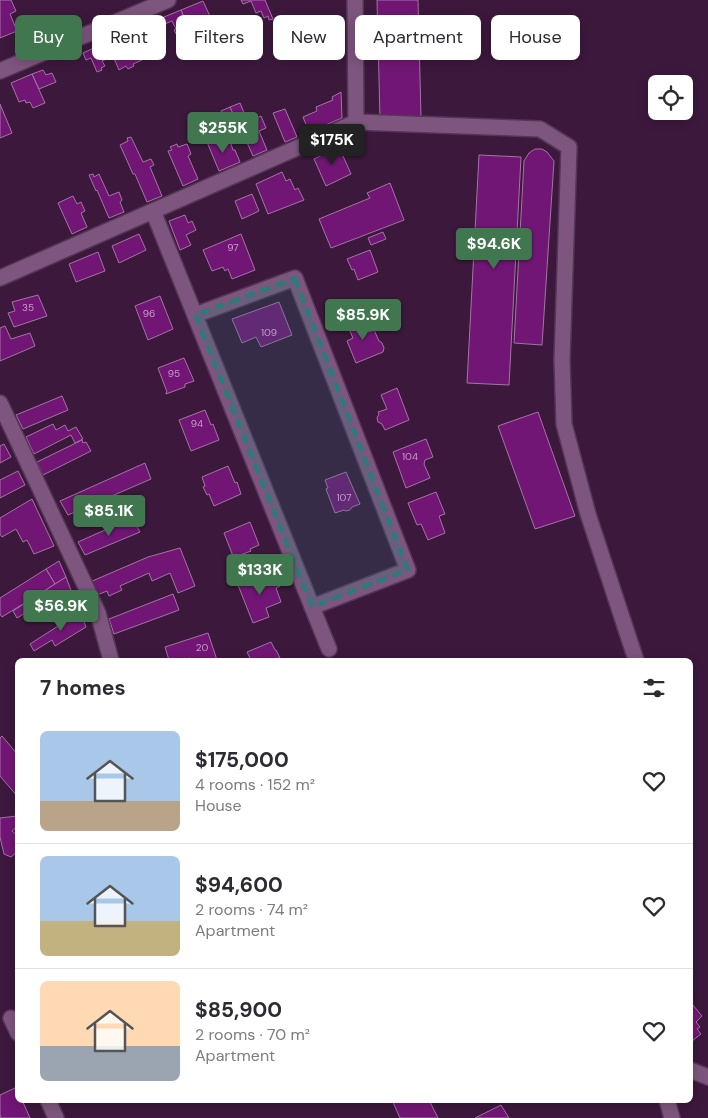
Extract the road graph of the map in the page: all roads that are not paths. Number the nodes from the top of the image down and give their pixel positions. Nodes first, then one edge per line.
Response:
1 (356, 0) edge
2 (163, 1) edge
3 (0, 71) edge
4 (356, 122) junction
5 (153, 212) junction
6 (0, 278) edge
7 (195, 315) junction
8 (0, 404) edge
9 (312, 607) junction
10 (330, 649) dead end
11 (110, 658) edge
12 (635, 658) edge
13 (11, 1018) dead end
14 (15, 1027) edge
15 (693, 1071) edge
16 (708, 1077) edge
17 (49, 1103) edge
18 (668, 1103) edge
19 (56, 1118) edge
20 (672, 1118) edge

1 - 4 street
2 - 3 street
4 - 5 street
4 - 12 street
5 - 6 street
5 - 7 street
7 - 9 street
7 - 9 street
8 - 11 street
9 - 10 street
13 - 14 street
15 - 16 street
17 - 19 street
18 - 20 street

